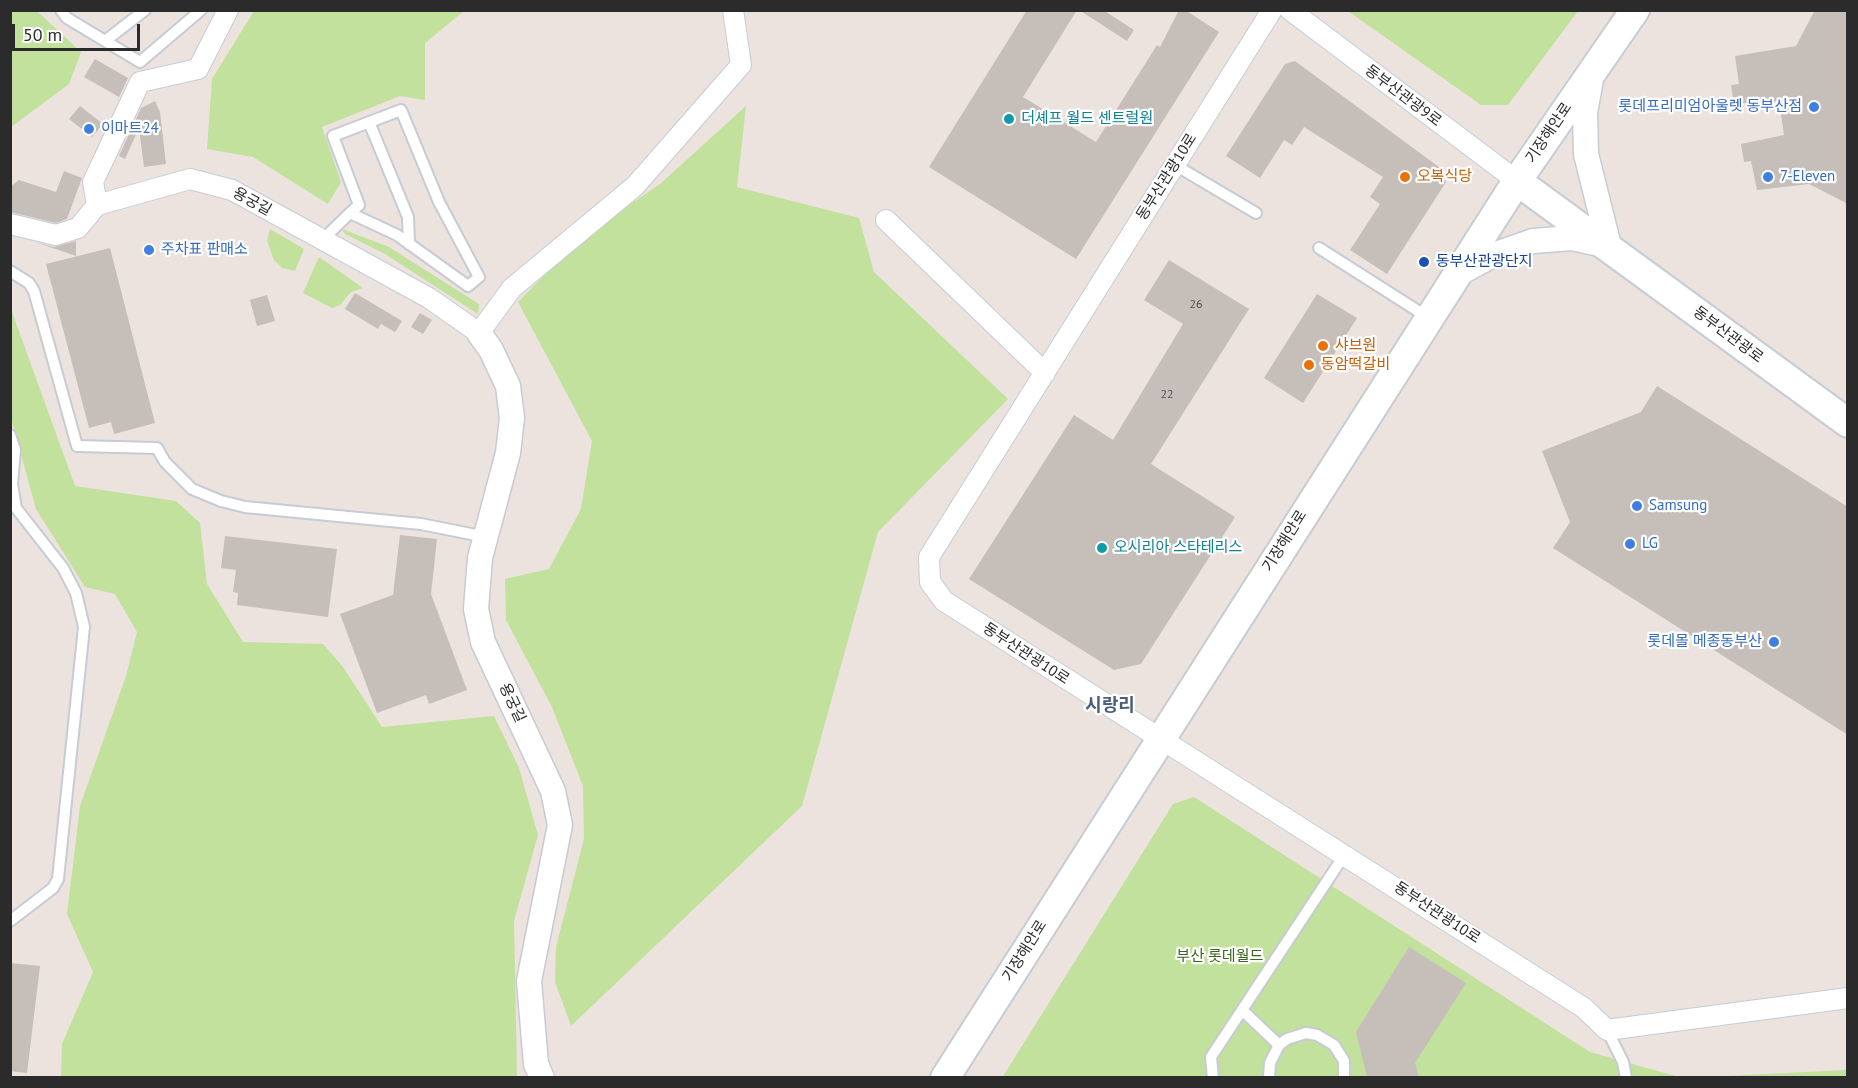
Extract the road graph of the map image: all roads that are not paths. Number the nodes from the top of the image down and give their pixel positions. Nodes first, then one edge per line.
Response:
1 (145, 10) edge
2 (201, 10) edge
3 (228, 10) edge
4 (733, 10) edge
5 (1272, 10) edge
6 (1290, 10) edge
7 (1635, 10) edge
8 (69, 12) edge
9 (105, 41) junction
10 (140, 62) junction
11 (1593, 68) junction
12 (153, 80) junction
13 (369, 122) junction
14 (1175, 165) junction
15 (1517, 181) junction
16 (97, 205) junction
17 (350, 213) junction
18 (1256, 213) dead end
19 (886, 220) dead end
20 (10, 224) edge
21 (321, 241) junction
22 (410, 244) junction
23 (1609, 246) junction
24 (1319, 248) dead end
25 (10, 271) edge
26 (1458, 274) junction
27 (1429, 319) junction
28 (479, 333) junction
29 (1045, 373) junction
30 (1848, 423) edge
31 (10, 435) edge
32 (486, 537) junction
33 (1159, 740) junction
34 (1345, 854) junction
35 (10, 921) edge
36 (1848, 998) edge
37 (1242, 1010) junction
38 (1607, 1030) junction
39 (1279, 1045) junction
40 (542, 1077) edge
41 (945, 1077) edge
42 (1213, 1077) edge
43 (1269, 1077) edge
44 (1344, 1077) edge
45 (1626, 1077) edge

1 - 9 lane
2 - 10 lane
3 - 12 street
4 - 28 street
5 - 14 street, 동부산관광10로
6 - 15 street, 동부산관광9로
7 - 11 main road, 기장해안로
8 - 9 lane
9 - 10 lane
10 - 12 lane
11 - 15 main road, 기장해안로
11 - 23 street
12 - 16 street
13 - 17 lane
13 - 22 lane
13 - 22 lane
14 - 18 lane
14 - 29 street, 동부산관광10로
15 - 23 main road, 동부산관광로
15 - 26 main road, 기장해안로
16 - 20 street
16 - 21 street, 용궁길
17 - 21 lane
17 - 22 lane
19 - 29 street
21 - 28 street, 용궁길
23 - 26 street, 동부산관광로
23 - 30 main road, 동부산관광로
24 - 27 lane
25 - 32 lane
26 - 27 main road, 기장해안로
27 - 33 main road, 기장해안로
28 - 32 street, 용궁길
29 - 33 street, 동부산관광10로
31 - 35 lane
32 - 40 street, 용궁길
33 - 34 street, 동부산관광10로
33 - 41 main road, 기장해안로
34 - 37 lane
34 - 38 street, 동부산관광10로
36 - 38 street
37 - 39 lane
37 - 42 lane
38 - 45 lane
39 - 43 lane
39 - 44 lane

